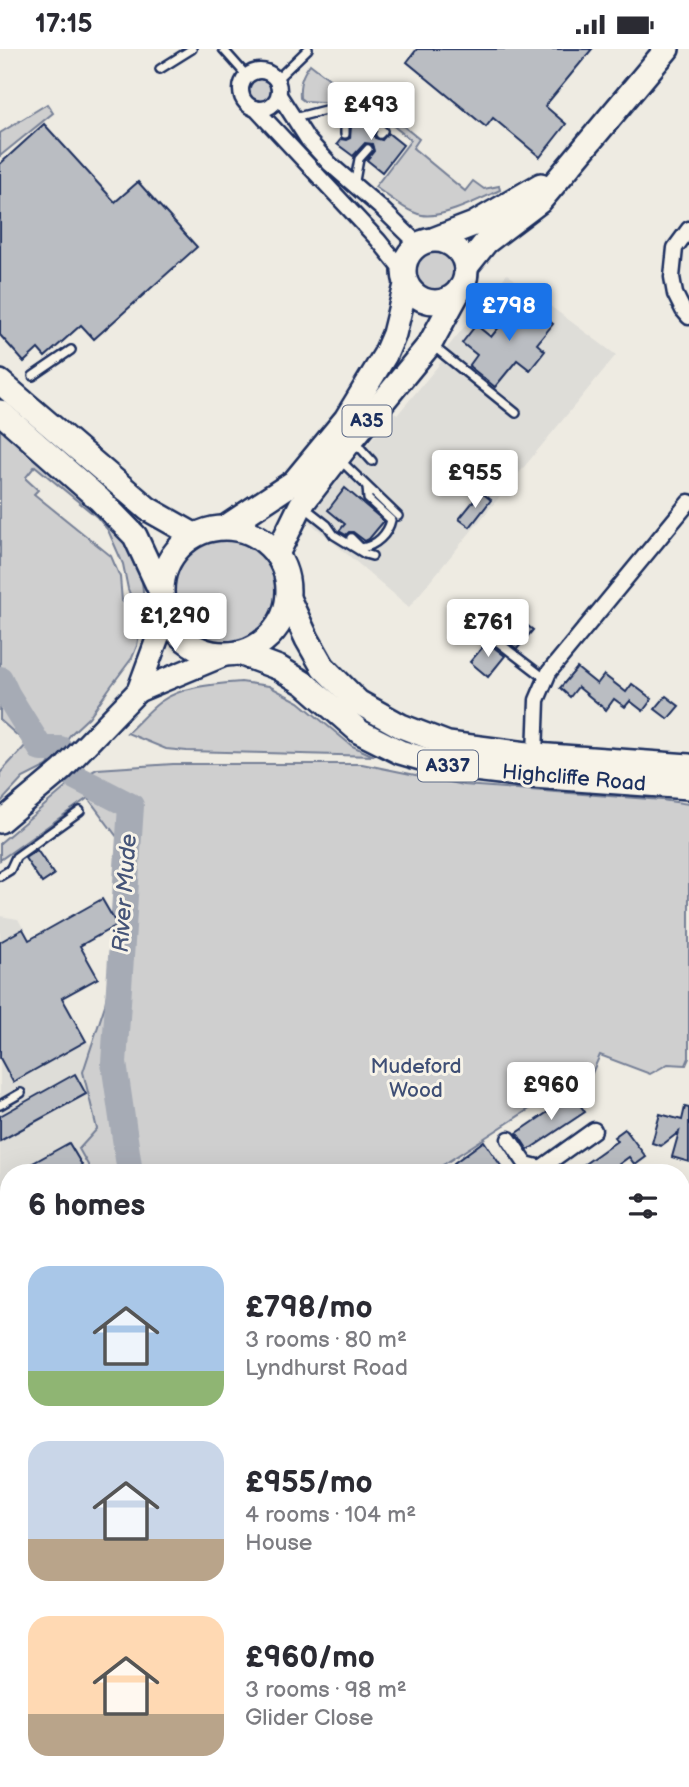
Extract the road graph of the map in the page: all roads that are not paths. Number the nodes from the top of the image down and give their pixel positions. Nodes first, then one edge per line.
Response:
1 (192, 49) edge
2 (223, 49) edge
3 (308, 49) edge
4 (667, 49) edge
5 (160, 69) dead end
6 (247, 76) junction
7 (277, 79) junction
8 (279, 95) junction
9 (255, 108) junction
10 (345, 117) junction
11 (360, 117) dead end
12 (294, 118) junction
13 (352, 127) dead end
14 (345, 134) dead end
15 (365, 149) dead end
16 (569, 166) junction
17 (354, 186) junction
18 (689, 229) edge
19 (426, 242) junction
20 (405, 278) junction
21 (463, 278) junction
22 (689, 317) edge
23 (430, 344) junction
24 (71, 351) dead end
25 (33, 376) dead end
26 (0, 382) edge
27 (0, 412) edge
28 (516, 413) dead end
29 (352, 439) junction
30 (338, 458) junction
31 (372, 461) dead end
32 (367, 487) junction
33 (689, 502) edge
34 (301, 505) junction
35 (398, 516) dead end
36 (327, 525) junction
37 (226, 527) junction
38 (340, 529) dead end
39 (194, 535) junction
40 (351, 538) dead end
41 (277, 554) junction
42 (372, 556) dead end
43 (288, 598) junction
44 (163, 604) junction
45 (458, 627) dead end
46 (233, 654) junction
47 (546, 679) junction
48 (138, 691) junction
49 (535, 755) junction
50 (689, 766) edge
51 (689, 787) edge
52 (80, 811) dead end
53 (0, 823) edge
54 (0, 876) edge
55 (21, 1093) dead end
56 (0, 1105) edge
57 (594, 1130) dead end
58 (509, 1139) dead end
59 (526, 1164) edge
60 (551, 1164) edge

1 - 5 lane
2 - 6 lane
3 - 7 lane
4 - 16 main road, A35
6 - 7 street
6 - 9 street
7 - 8 street
8 - 9 street
8 - 12 street
9 - 20 street
10 - 11 lane
10 - 12 lane
10 - 13 lane
10 - 14 lane
12 - 17 street
15 - 17 lane
16 - 19 main road, A35
16 - 21 main road, A35
17 - 19 street
18 - 22 street
19 - 20 main road, A35
19 - 21 main road
20 - 21 main road, A35
20 - 37 main road, A35
21 - 23 main road, A35
23 - 28 lane
23 - 29 main road, A35
24 - 25 lane
26 - 39 main road
27 - 44 main road
29 - 30 main road, A35
29 - 31 lane
30 - 32 lane
30 - 34 main road, A35
32 - 35 lane
32 - 40 lane
33 - 47 street
34 - 36 lane
34 - 41 main road, A35
36 - 38 lane
36 - 42 lane
37 - 39 main road
37 - 41 main road
39 - 44 main road
41 - 43 main road
43 - 46 main road
43 - 49 main road, Highcliffe Road / A337
44 - 46 main road
44 - 48 main road
45 - 47 lane
46 - 48 main road
46 - 51 main road, Highcliffe Road / A337
47 - 49 street
48 - 53 main road
49 - 50 main road, Highcliffe Road / A337
52 - 54 lane
55 - 56 lane
57 - 60 street
58 - 59 street

